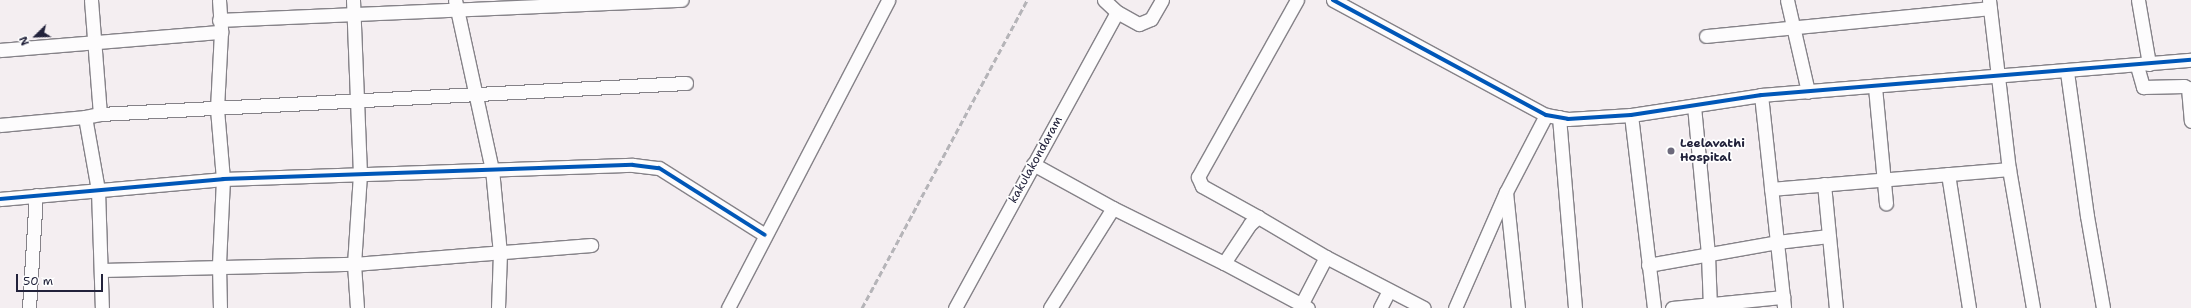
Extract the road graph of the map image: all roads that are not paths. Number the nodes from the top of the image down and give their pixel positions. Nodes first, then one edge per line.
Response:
1 (91, 0) edge
2 (219, 0) edge
3 (353, 0) edge
4 (682, 0) edge
5 (888, 0) edge
6 (1104, 0) edge
7 (1162, 0) edge
8 (1297, 0) edge
9 (1333, 0) edge
10 (1787, 0) edge
11 (2138, 0) edge
12 (1989, 4) edge
13 (456, 6) edge
14 (1117, 12) junction
15 (352, 14) junction
16 (220, 26) junction
17 (1795, 28) junction
18 (1706, 36) dead end
19 (93, 41) junction
20 (0, 50) edge
21 (2191, 60) edge
22 (2143, 65) junction
23 (2067, 72) junction
24 (1998, 78) junction
25 (686, 83) dead end
26 (1875, 87) junction
27 (1808, 92) junction
28 (473, 93) junction
29 (1761, 95) junction
30 (357, 102) junction
31 (1694, 106) junction
32 (217, 109) junction
33 (100, 114) junction
34 (1631, 115) junction
35 (1552, 116) junction
36 (85, 117) junction
37 (2191, 121) edge
38 (0, 125) edge
39 (1033, 164) junction
40 (492, 169) junction
41 (2009, 169) junction
42 (360, 174) junction
43 (1948, 174) junction
44 (1885, 178) junction
45 (223, 179) junction
46 (1824, 184) junction
47 (98, 190) junction
48 (1771, 190) junction
49 (1506, 192) junction
50 (36, 195) junction
51 (0, 199) edge
52 (1886, 203) dead end
53 (1113, 208) junction
54 (1258, 217) junction
55 (765, 235) junction
56 (1829, 236) junction
57 (1777, 242) junction
58 (592, 245) dead end
59 (500, 253) junction
60 (1708, 255) junction
61 (1326, 257) junction
62 (1224, 263) junction
63 (354, 264) junction
64 (219, 265) junction
65 (1648, 265) junction
66 (102, 270) junction
67 (1389, 290) junction
68 (1784, 302) edge
69 (1305, 306) edge
70 (1710, 306) edge
71 (29, 308) edge
72 (102, 308) edge
73 (220, 308) edge
74 (356, 308) edge
75 (498, 308) edge
76 (728, 308) edge
77 (955, 308) edge
78 (1050, 308) edge
79 (1380, 308) edge
80 (1424, 308) edge
81 (1455, 308) edge
82 (1518, 308) edge
83 (1575, 308) edge
84 (1654, 308) edge
85 (1672, 308) edge
86 (1836, 308) edge
87 (1969, 308) edge
88 (2032, 308) edge
89 (2103, 308) edge

1 - 19 street
2 - 16 street
3 - 15 street
4 - 13 street
5 - 55 street
6 - 14 street
7 - 14 street
8 - 54 street
9 - 35 street
10 - 17 street
11 - 22 street
12 - 17 street
12 - 24 street
13 - 15 street
13 - 28 street
14 - 39 street, kakulakondaram
15 - 16 street
15 - 30 street
16 - 19 street
16 - 32 street
17 - 18 street
17 - 27 street
19 - 20 street
19 - 33 street
21 - 22 street
22 - 23 street
22 - 37 street
23 - 24 street
23 - 89 street
24 - 26 street
24 - 41 street
25 - 28 street
26 - 27 street
26 - 44 street
27 - 29 street
28 - 30 street
28 - 40 street
29 - 31 street
29 - 48 street
30 - 32 street
30 - 42 street
31 - 34 street
31 - 60 street
32 - 33 street
32 - 45 street
33 - 36 street
34 - 35 street
34 - 65 street
35 - 49 street
35 - 83 street
36 - 38 street
36 - 47 street
39 - 53 street
39 - 77 street, kakulakondaram
40 - 42 street
40 - 55 street
40 - 59 street
41 - 43 street
41 - 88 street
42 - 45 street
42 - 63 street
43 - 44 street
43 - 87 street
44 - 46 street
44 - 52 street
45 - 47 street
45 - 64 street
46 - 48 street
46 - 56 street
47 - 50 street
47 - 66 street
48 - 57 street
49 - 81 street
49 - 82 street
50 - 51 street
50 - 71 street
53 - 62 street
53 - 78 street
54 - 61 street
54 - 62 street
55 - 76 street
56 - 57 street
56 - 86 street
57 - 60 street
57 - 68 street
58 - 59 street
59 - 63 street
59 - 75 street
60 - 65 street
60 - 70 street
61 - 67 street
61 - 69 street
62 - 69 street
63 - 64 street
63 - 74 street
64 - 66 street
64 - 73 street
65 - 84 street
66 - 72 street
67 - 79 street
67 - 80 street
68 - 70 street
70 - 85 street

